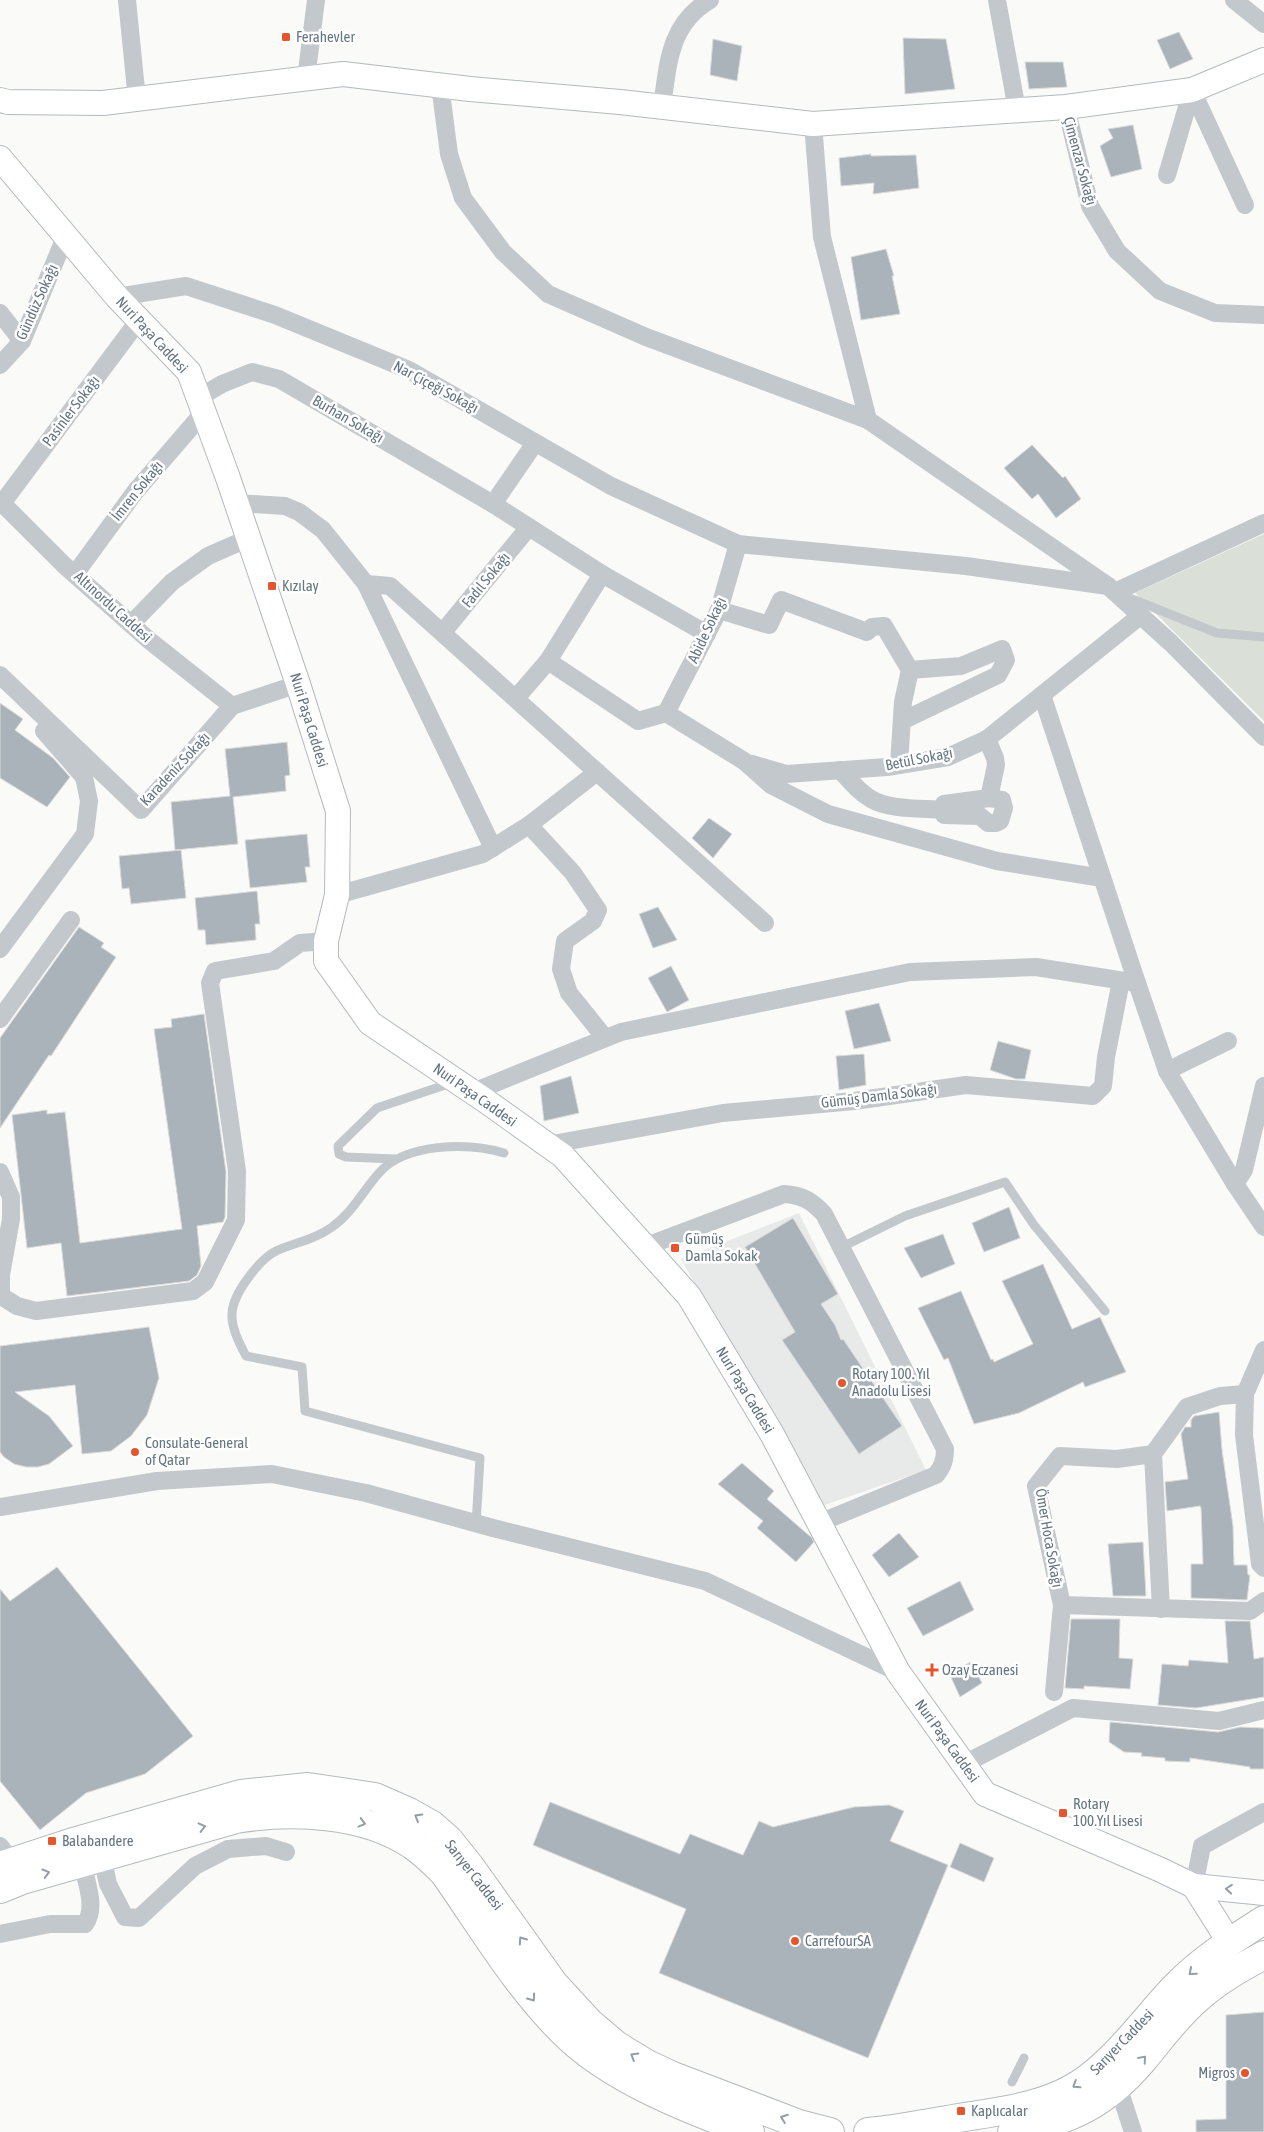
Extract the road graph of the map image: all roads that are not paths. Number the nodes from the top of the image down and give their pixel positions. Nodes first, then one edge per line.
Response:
1 (127, 0) edge
2 (316, 0) edge
3 (710, 0) edge
4 (996, 0) edge
5 (1234, 0) edge
6 (1264, 24) edge
7 (1264, 60) edge
8 (306, 79) junction
9 (440, 86) junction
10 (1192, 90) junction
11 (0, 100) edge
12 (137, 100) junction
13 (662, 107) junction
14 (1066, 107) junction
15 (1017, 110) junction
16 (813, 124) junction
17 (0, 158) edge
18 (1167, 175) dead end
19 (1245, 204) dead end
20 (66, 234) junction
21 (117, 297) junction
22 (0, 313) edge
23 (1264, 315) edge
24 (139, 320) junction
25 (22, 341) junction
26 (0, 365) edge
27 (201, 405) junction
28 (868, 420) junction
29 (535, 443) junction
30 (1, 501) edge
31 (237, 503) junction
32 (493, 504) junction
33 (1264, 524) edge
34 (529, 527) junction
35 (249, 538) junction
36 (738, 544) junction
37 (75, 574) junction
38 (602, 574) junction
39 (366, 584) junction
40 (1112, 589) junction
41 (719, 610) junction
42 (1140, 616) junction
43 (131, 624) junction
44 (443, 632) junction
45 (707, 634) junction
46 (1264, 637) edge
47 (548, 661) junction
48 (910, 670) junction
49 (0, 675) edge
50 (298, 684) junction
51 (0, 689) edge
52 (1042, 695) junction
53 (516, 698) junction
54 (232, 706) junction
55 (666, 712) junction
56 (902, 721) junction
57 (1264, 737) edge
58 (987, 739) junction
59 (744, 762) junction
60 (899, 765) junction
61 (840, 770) junction
62 (597, 772) junction
63 (989, 798) junction
64 (944, 810) junction
65 (529, 825) junction
66 (492, 848) junction
67 (1102, 878) junction
68 (337, 895) junction
69 (71, 920) dead end
70 (765, 923) dead end
71 (326, 941) junction
72 (0, 949) edge
73 (1129, 982) junction
74 (0, 1020) edge
75 (605, 1038) junction
76 (1228, 1042) dead end
77 (1166, 1071) junction
78 (1264, 1086) edge
79 (465, 1087) junction
80 (547, 1145) junction
81 (504, 1153) dead end
82 (395, 1159) junction
83 (0, 1172) edge
84 (1235, 1184) junction
85 (1264, 1227) edge
86 (644, 1247) junction
87 (842, 1247) junction
88 (1105, 1311) dead end
89 (1264, 1350) edge
90 (1245, 1394) junction
91 (1153, 1454) junction
92 (0, 1506) edge
93 (819, 1523) junction
94 (476, 1524) junction
95 (1264, 1568) edge
96 (1264, 1601) edge
97 (1062, 1605) junction
98 (1161, 1609) junction
99 (898, 1672) junction
100 (1054, 1692) dead end
101 (1264, 1710) edge
102 (964, 1764) junction
103 (1264, 1812) edge
104 (286, 1852) dead end
105 (4, 1858) edge
106 (92, 1860) junction
107 (1194, 1886) junction
108 (0, 1889) edge
109 (1264, 1893) edge
110 (1264, 1920) edge
111 (0, 1934) edge
112 (1230, 1942) junction
113 (1264, 1947) edge
114 (1264, 1956) edge
115 (1024, 2058) dead end
116 (1110, 2076) junction
117 (1012, 2082) dead end
118 (750, 2132) edge
119 (830, 2132) edge
120 (868, 2132) edge
121 (1012, 2132) edge
122 (1133, 2132) edge

1 - 12 street
2 - 8 street
3 - 13 street
4 - 15 street
5 - 6 street
7 - 10 street
8 - 9 street
8 - 12 street
9 - 13 street
9 - 28 street
10 - 14 street
10 - 18 street
10 - 19 street
11 - 12 street
13 - 16 street
14 - 15 street
14 - 23 street, Çimenzar Sokağı
15 - 16 street
16 - 28 street
17 - 20 street, Nuri Paşa Caddesi
20 - 21 street, Nuri Paşa Caddesi
20 - 25 street, Gündüz Sokağı
21 - 24 street, Nuri Paşa Caddesi
21 - 29 street, Nar Çiçeği Sokağı
22 - 25 street
24 - 27 street, Nuri Paşa Caddesi
24 - 30 street, Pasinler Sokağı
25 - 26 street, Gündüz Sokağı
27 - 31 street, Nuri Paşa Caddesi
27 - 32 street, Burhan Sokağı
27 - 37 street, İmren Sokağı
28 - 40 street
29 - 32 street
29 - 36 street, Nar Çiçeği Sokağı
30 - 37 street, Altınordu Caddesi
31 - 35 street, Nuri Paşa Caddesi
31 - 39 street
32 - 34 street, Burhan Sokağı
33 - 40 street
34 - 38 street, Burhan Sokağı
34 - 44 street, Fadıl Sokağı
35 - 43 street
35 - 50 street, Nuri Paşa Caddesi
36 - 40 street, Nar Çiçeği Sokağı
36 - 41 street, Abide Sokağı
37 - 43 street, Altınordu Caddesi
38 - 45 street, Burhan Sokağı
38 - 47 street
39 - 44 street
39 - 66 street
40 - 42 street
40 - 46 lane
41 - 45 street, Abide Sokağı
41 - 48 street
42 - 52 street, Betül Sokağı
42 - 57 street
43 - 54 street, Altınordu Caddesi
44 - 53 street
45 - 55 street, Abide Sokağı
47 - 53 street
47 - 55 street
48 - 56 street
48 - 56 street
49 - 54 street, Karadeniz Sokağı
50 - 54 street
50 - 68 street, Nuri Paşa Caddesi
51 - 72 street
52 - 58 street, Betül Sokağı
52 - 67 street, Gümüş Damla Sokağı
53 - 62 street
55 - 59 street
56 - 60 street
58 - 60 street, Betül Sokağı
58 - 63 street
59 - 61 street, Betül Sokağı
59 - 67 street
60 - 61 street, Betül Sokağı
61 - 64 street
62 - 65 street
62 - 70 street
63 - 64 street
63 - 64 street
65 - 66 street
65 - 75 street
66 - 68 street
67 - 73 street, Gümüş Damla Sokağı
68 - 71 street, Nuri Paşa Caddesi
69 - 74 street
71 - 79 street, Nuri Paşa Caddesi
71 - 83 street
73 - 75 street
73 - 77 street
73 - 80 street, Gümüş Damla Sokağı
75 - 79 street
76 - 77 street
77 - 84 street
78 - 84 street
79 - 80 street, Nuri Paşa Caddesi
79 - 82 lane
80 - 86 street, Nuri Paşa Caddesi
81 - 82 lane
82 - 94 lane
84 - 85 street
86 - 87 street
86 - 93 street, Nuri Paşa Caddesi
87 - 88 lane
87 - 93 street
89 - 90 street
90 - 91 street
90 - 95 street
91 - 97 street, Ömer Hoca Sokağı
91 - 98 street
92 - 94 street
93 - 99 street, Nuri Paşa Caddesi
94 - 99 street
96 - 98 street, Ömer Hoca Sokağı
97 - 98 street, Ömer Hoca Sokağı
97 - 100 street
99 - 102 street, Nuri Paşa Caddesi
101 - 102 street
102 - 107 street, Nuri Paşa Caddesi
103 - 107 street
104 - 106 street
119 -> 105 main road, Sarıyer Caddesi
108 -> 106 main road, Sarıyer Caddesi
106 - 111 street
106 -> 118 main road, Sarıyer Caddesi
109 -> 107 street
107 - 112 street
110 - 112 main road, Sarıyer Caddesi
112 - 113 main road
112 -> 116 main road, Sarıyer Caddesi
116 -> 114 main road, Sarıyer Caddesi
115 - 117 lane
116 -> 120 main road, Sarıyer Caddesi
116 - 121 main road, Sarıyer Caddesi
116 - 122 street

